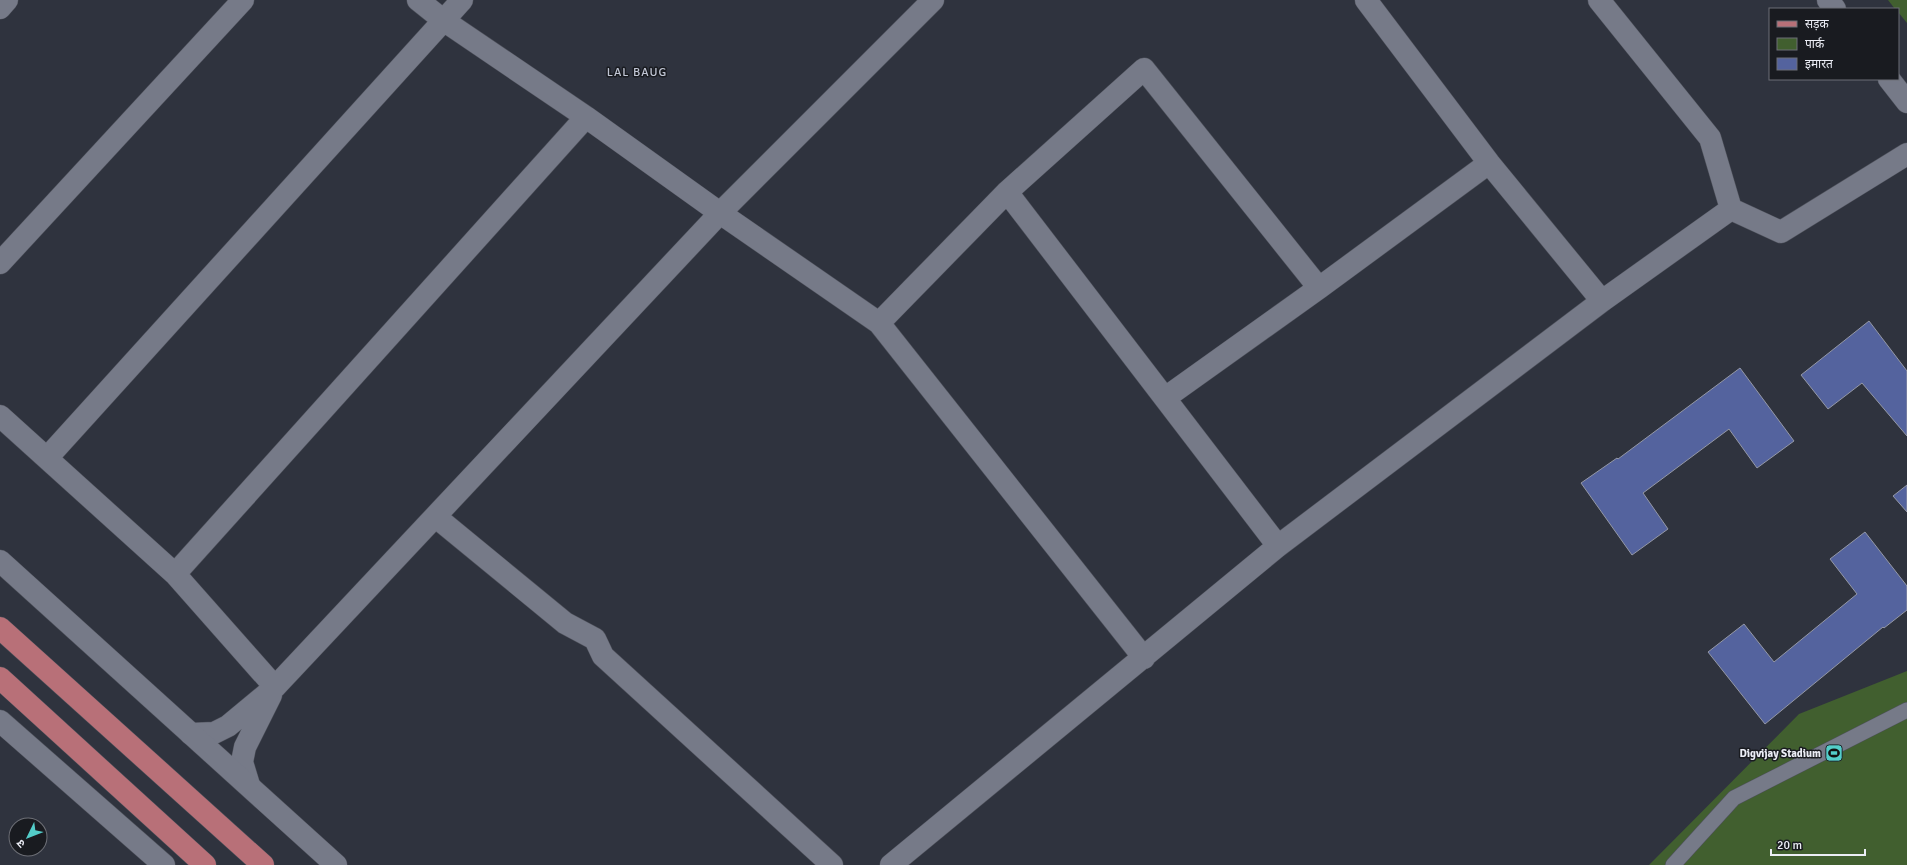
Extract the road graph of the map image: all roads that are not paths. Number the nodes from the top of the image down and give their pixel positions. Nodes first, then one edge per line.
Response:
1 (7, 0) edge
2 (243, 0) edge
3 (418, 0) edge
4 (462, 0) edge
5 (933, 0) edge
6 (1366, 0) edge
7 (1599, 0) edge
8 (1828, 0) edge
9 (0, 8) edge
10 (1834, 8) edge
11 (443, 20) junction
12 (1890, 80) edge
13 (1907, 102) edge
14 (586, 117) junction
15 (1907, 154) edge
16 (1489, 163) junction
17 (1007, 192) junction
18 (1731, 208) junction
19 (720, 213) junction
20 (0, 263) edge
21 (1319, 288) junction
22 (1602, 301) junction
23 (879, 323) junction
24 (1165, 398) junction
25 (0, 416) edge
26 (47, 458) junction
27 (436, 517) junction
28 (1278, 546) junction
29 (0, 561) edge
30 (175, 574) junction
31 (0, 628) edge
32 (1144, 658) junction
33 (0, 678) edge
34 (275, 687) junction
35 (1907, 710) edge
36 (0, 721) edge
37 (190, 734) junction
38 (249, 785) junction
39 (164, 865) edge
40 (205, 865) edge
41 (263, 865) edge
42 (336, 865) edge
43 (832, 865) edge
44 (891, 865) edge
45 (1673, 865) edge

1 - 9 street
2 - 20 street
3 - 11 street
4 - 11 street
5 - 19 street
6 - 16 street
7 - 18 street
8 - 10 street
11 - 14 street
11 - 26 street
12 - 13 street
14 - 19 street
14 - 30 street
15 - 18 street
16 - 21 street
16 - 22 street
17 - 21 street
17 - 23 street
17 - 24 street
18 - 22 street
19 - 23 street
19 - 27 street
21 - 24 street
22 - 28 street
23 - 32 street
24 - 28 street
25 - 26 street
26 - 30 street
27 - 34 street
27 - 43 street
28 - 32 street
29 - 37 street
30 - 34 street
31 - 41 main road
32 - 44 street
33 - 40 main road
34 - 37 street
34 - 38 street
35 - 45 lane
36 - 39 street
37 - 38 street
38 - 42 street

